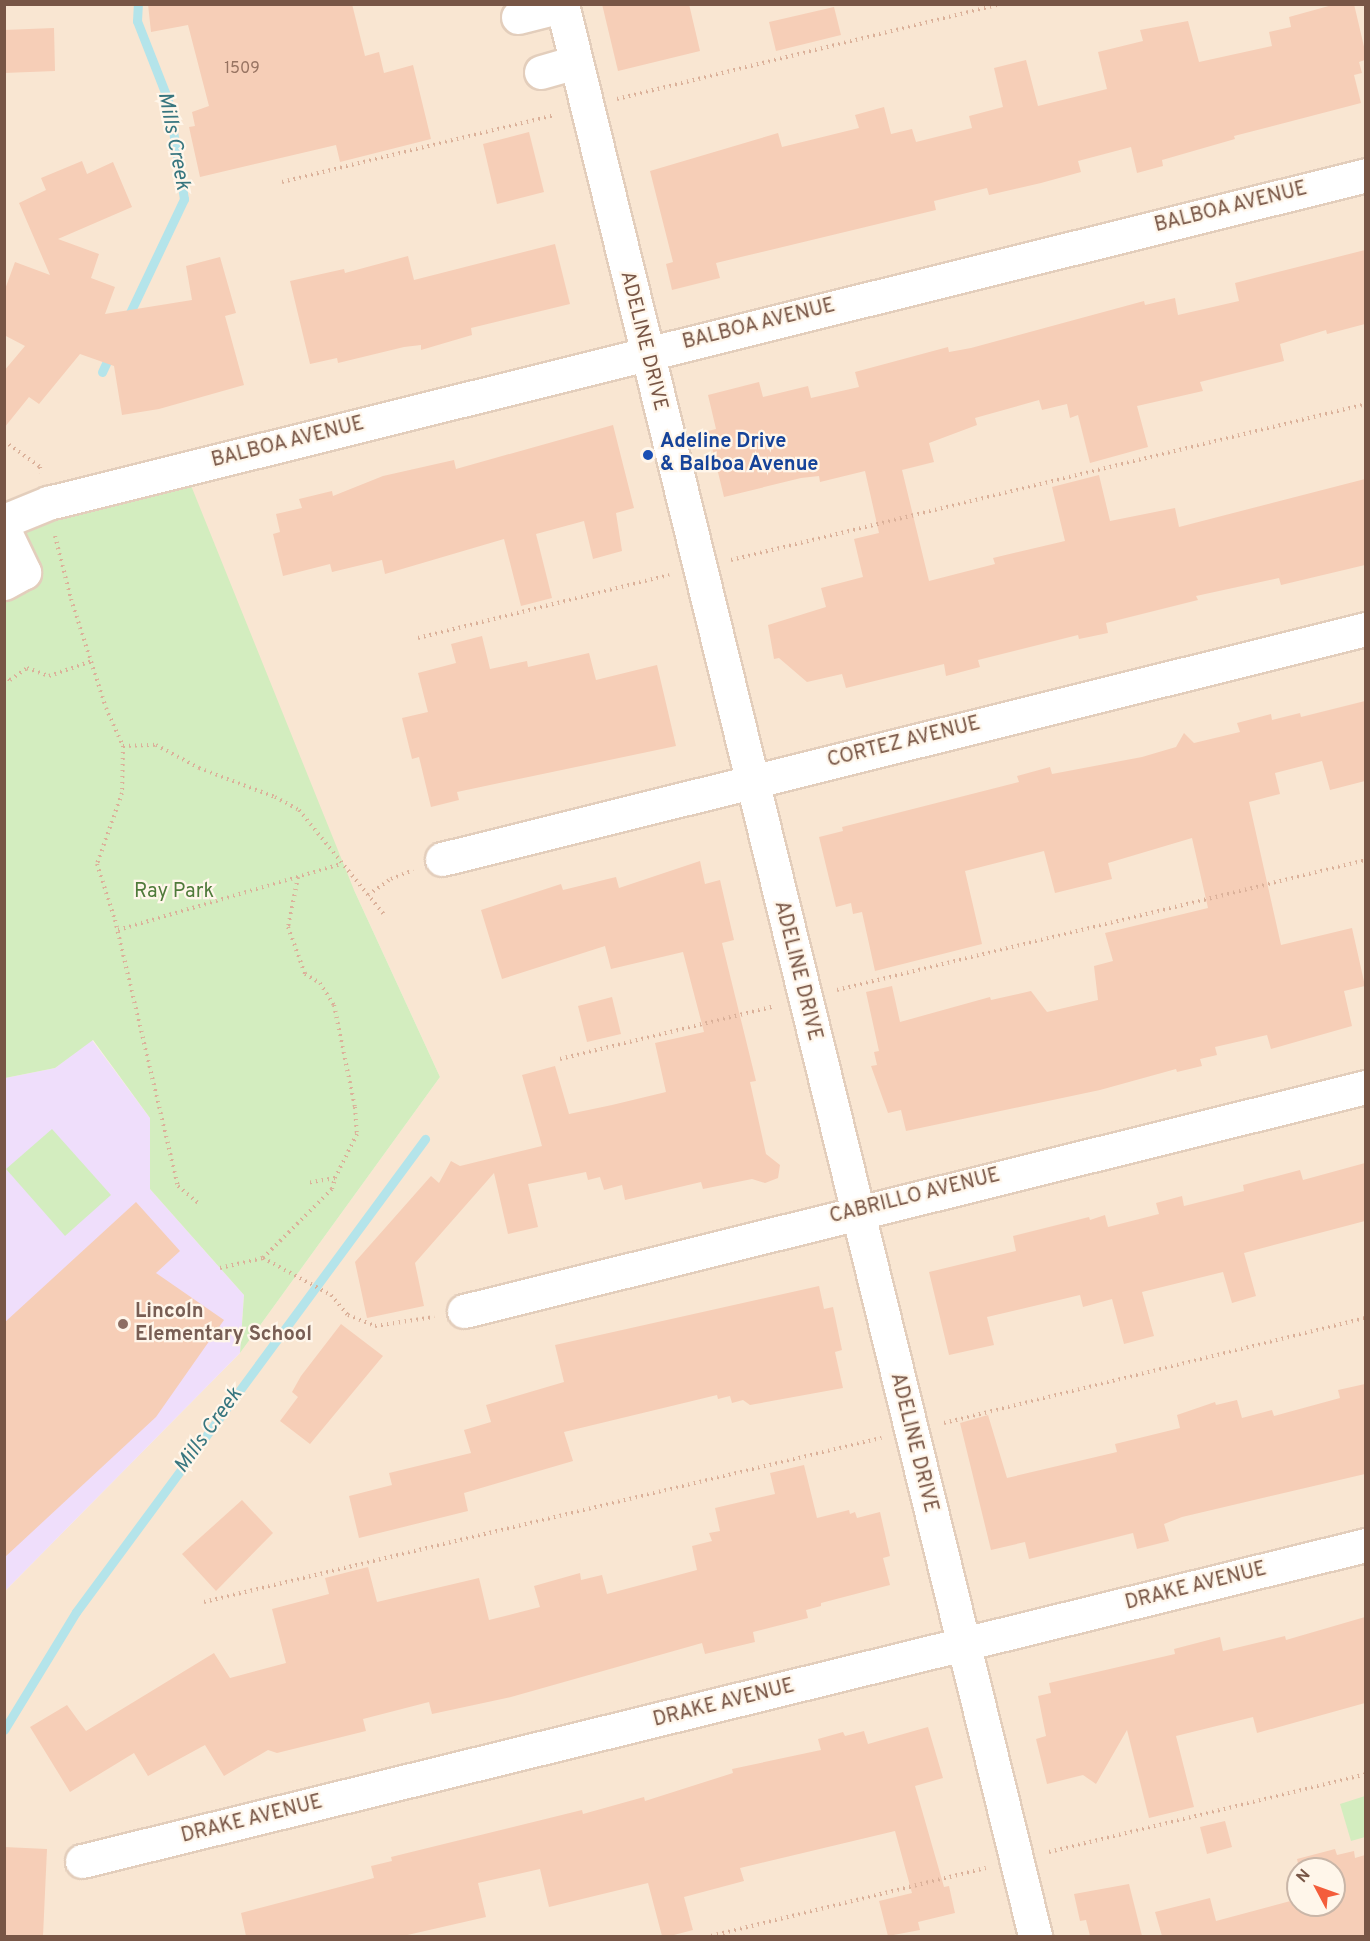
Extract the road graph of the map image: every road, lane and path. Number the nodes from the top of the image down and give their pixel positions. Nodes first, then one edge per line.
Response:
1 (1002, 4) edge
2 (562, 5) edge
3 (518, 17) dead end
4 (575, 62) junction
5 (541, 72) dead end
6 (586, 107) junction
7 (1365, 175) edge
8 (282, 182) dead end
9 (646, 353) junction
10 (1365, 404) edge
11 (4, 441) edge
12 (48, 503) junction
13 (4, 521) edge
14 (4, 530) edge
15 (699, 568) junction
16 (4, 583) edge
17 (1365, 629) edge
18 (418, 638) dead end
19 (92, 661) junction
20 (4, 675) edge
21 (123, 746) junction
22 (751, 781) junction
23 (442, 859) joint
24 (1365, 860) edge
25 (341, 864) junction
26 (298, 877) junction
27 (367, 895) junction
28 (385, 916) dead end
29 (118, 930) junction
30 (804, 998) junction
31 (560, 1059) dead end
32 (1365, 1087) edge
33 (335, 1178) junction
34 (307, 1183) dead end
35 (198, 1203) dead end
36 (856, 1212) junction
37 (262, 1258) junction
38 (220, 1268) dead end
39 (464, 1311) joint
40 (1365, 1318) edge
41 (910, 1431) junction
42 (1365, 1545) edge
43 (204, 1602) dead end
44 (963, 1645) junction
45 (82, 1861) dead end
46 (1035, 1936) edge

1 - 6 path
2 - 3 street
2 - 4 street, ADELINE DRIVE
4 - 5 street
4 - 6 street, ADELINE DRIVE
6 - 8 path
6 - 9 street, ADELINE DRIVE
7 - 9 street, BALBOA AVENUE
9 - 12 street, BALBOA AVENUE
9 - 15 street, ADELINE DRIVE
10 - 15 path
11 - 12 path
12 - 13 street, BALBOA AVENUE
12 - 19 path
14 - 16 street
15 - 18 path
15 - 22 street, ADELINE DRIVE
17 - 22 street, CORTEZ AVENUE
19 - 20 path
19 - 21 path
21 - 25 path
21 - 29 path
22 - 23 street, CORTEZ AVENUE
22 - 30 street, ADELINE DRIVE
23 - 27 path
24 - 30 path
25 - 26 path
25 - 27 path
26 - 29 path
26 - 33 path
27 - 28 path
29 - 35 path
30 - 31 path
30 - 36 street, ADELINE DRIVE
32 - 36 street, CABRILLO AVENUE
33 - 34 path
33 - 37 path
36 - 39 street, CABRILLO AVENUE
36 - 41 street, ADELINE DRIVE
37 - 38 path
37 - 39 path
40 - 41 path
41 - 43 path
41 - 44 street, ADELINE DRIVE
42 - 44 street, DRAKE AVENUE
44 - 45 street, DRAKE AVENUE
44 - 46 street, ADELINE DRIVE

